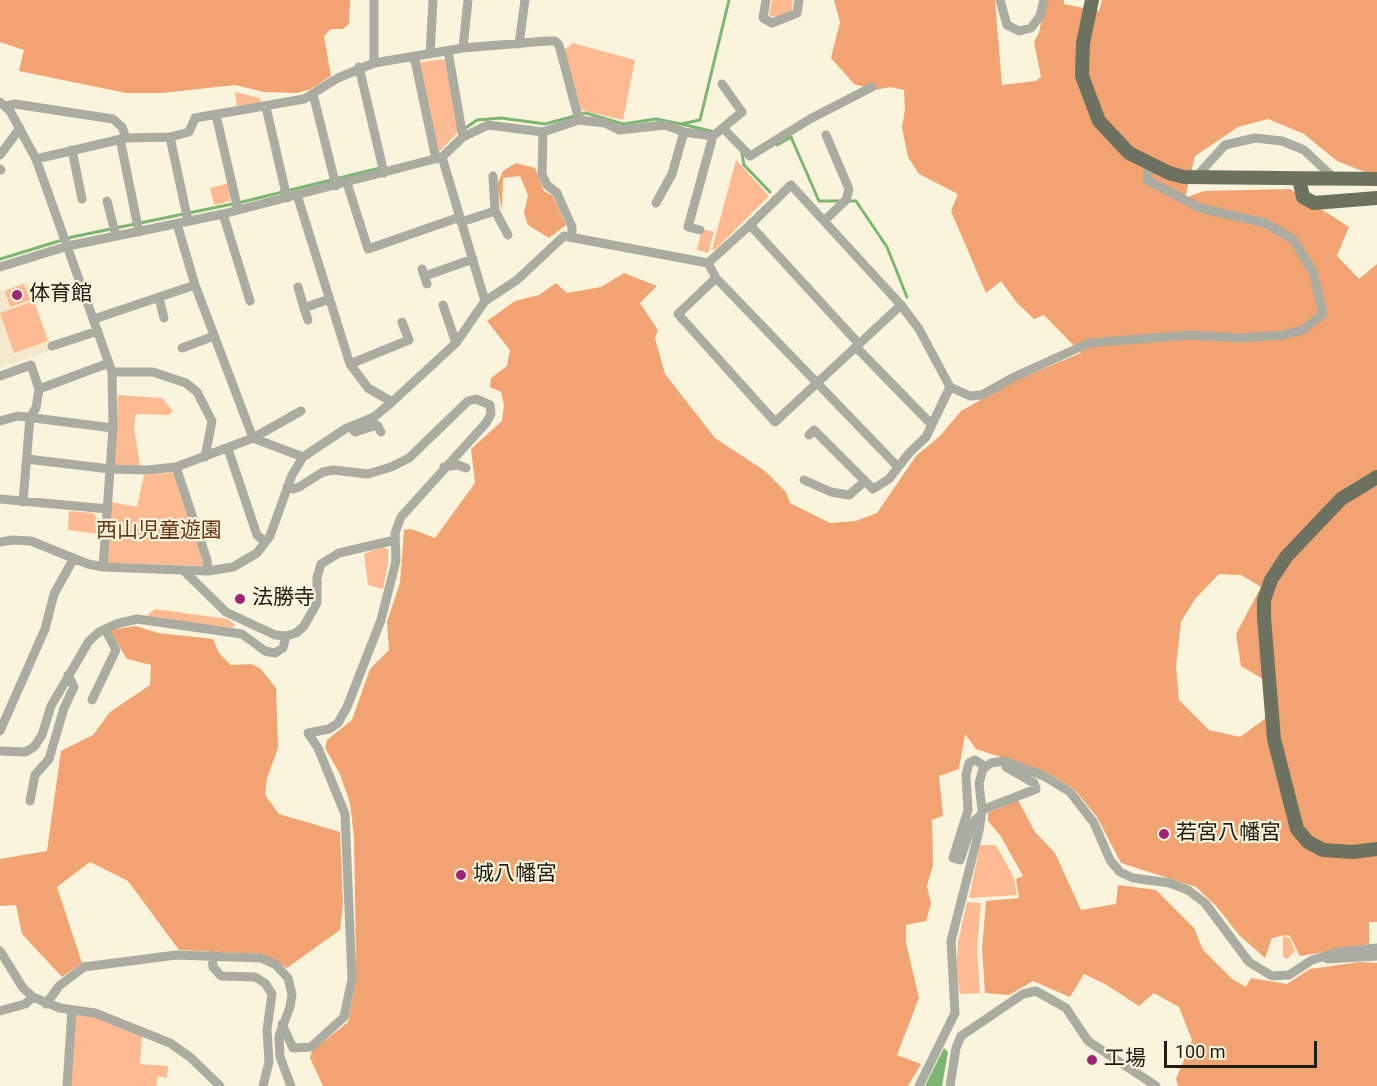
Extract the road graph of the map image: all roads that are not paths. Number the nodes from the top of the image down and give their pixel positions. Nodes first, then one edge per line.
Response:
1 (374, 0) edge
2 (433, 0) edge
3 (468, 0) edge
4 (525, 0) edge
5 (766, 0) edge
6 (799, 0) edge
7 (1000, 0) edge
8 (1092, 0) edge
9 (1041, 2) edge
10 (519, 44) junction
11 (463, 48) junction
12 (448, 51) junction
13 (430, 54) junction
14 (414, 56) junction
15 (374, 63) junction
16 (359, 67) junction
17 (722, 84) dead end
18 (872, 87) dead end
19 (314, 94) junction
20 (3, 104) edge
21 (266, 107) junction
22 (216, 115) junction
23 (579, 120) junction
24 (20, 128) junction
25 (723, 128) junction
26 (543, 132) junction
27 (684, 132) junction
28 (825, 135) dead end
29 (713, 136) junction
30 (170, 137) junction
31 (463, 137) junction
32 (123, 138) junction
33 (72, 150) junction
34 (0, 155) edge
35 (439, 158) junction
36 (36, 159) junction
37 (1150, 164) junction
38 (384, 173) junction
39 (493, 176) dead end
40 (1195, 178) junction
41 (1299, 179) junction
42 (1335, 179) junction
43 (1377, 179) edge
44 (347, 183) junction
45 (336, 186) junction
46 (297, 195) junction
47 (287, 198) junction
48 (1377, 198) edge
49 (82, 199) dead end
50 (107, 201) dead end
51 (656, 203) dead end
52 (238, 210) junction
53 (495, 211) junction
54 (223, 214) junction
55 (460, 220) junction
56 (188, 221) junction
57 (824, 221) junction
58 (177, 224) junction
59 (750, 225) junction
60 (700, 230) dead end
61 (139, 232) junction
62 (508, 235) dead end
63 (116, 236) junction
64 (572, 237) junction
65 (67, 241) junction
66 (473, 260) junction
67 (708, 263) junction
68 (0, 267) edge
69 (425, 276) dead end
70 (716, 278) junction
71 (195, 285) junction
72 (298, 287) dead end
73 (159, 298) junction
74 (329, 299) junction
75 (250, 301) dead end
76 (485, 301) junction
77 (444, 305) dead end
78 (901, 305) junction
79 (304, 308) junction
80 (164, 318) dead end
81 (94, 319) junction
82 (308, 321) dead end
83 (402, 322) dead end
84 (98, 331) junction
85 (214, 336) junction
86 (456, 343) junction
87 (858, 345) junction
88 (52, 346) dead end
89 (182, 348) dead end
90 (350, 364) junction
91 (111, 368) junction
92 (0, 376) edge
93 (818, 383) junction
94 (950, 387) junction
95 (39, 388) junction
96 (392, 402) junction
97 (301, 411) dead end
98 (30, 417) junction
99 (0, 421) edge
100 (932, 425) junction
101 (351, 427) junction
102 (113, 428) junction
103 (381, 432) dead end
104 (809, 435) dead end
105 (254, 438) junction
106 (228, 449) junction
107 (205, 457) junction
108 (303, 457) junction
109 (27, 459) junction
110 (176, 467) junction
111 (444, 467) junction
112 (898, 467) junction
113 (466, 468) dead end
114 (110, 470) junction
115 (1377, 477) edge
116 (804, 480) dead end
117 (865, 481) junction
118 (287, 487) junction
119 (0, 499) edge
120 (23, 502) junction
121 (108, 510) junction
122 (395, 540) junction
123 (0, 542) edge
124 (265, 542) junction
125 (74, 558) junction
126 (103, 567) junction
127 (184, 571) junction
128 (208, 571) junction
129 (105, 629) junction
130 (286, 636) junction
131 (68, 675) junction
132 (92, 700) dead end
133 (0, 731) edge
134 (0, 751) edge
135 (997, 762) junction
136 (986, 767) junction
137 (30, 801) dead end
138 (982, 812) junction
139 (1377, 849) edge
140 (1377, 948) edge
141 (0, 951) edge
142 (212, 955) junction
143 (1377, 956) edge
144 (1312, 960) junction
145 (33, 997) junction
146 (46, 1004) junction
147 (72, 1010) junction
148 (0, 1011) edge
149 (282, 1024) junction
150 (67, 1086) edge
151 (220, 1086) edge
152 (263, 1086) edge
153 (291, 1086) edge
154 (919, 1086) edge
155 (950, 1086) edge
156 (1156, 1086) edge

1 - 15 street
2 - 13 street
3 - 11 street
4 - 10 street
5 - 6 street
7 - 9 street
8 - 37 main road
10 - 11 street
10 - 23 street
11 - 12 street
12 - 13 street
12 - 31 street
13 - 14 street
14 - 15 street
14 - 35 street
15 - 16 street
16 - 19 street
16 - 38 street
17 - 25 street
18 - 25 street
19 - 21 street
19 - 45 street
20 - 24 street
20 - 32 street
21 - 22 street
21 - 47 street
22 - 30 street
22 - 52 street
23 - 26 street
23 - 27 street
24 - 34 street
24 - 36 street
25 - 29 street
26 - 31 street
26 - 64 street
27 - 29 street
27 - 51 street
28 - 57 street
29 - 60 street
30 - 32 street
30 - 56 street
31 - 35 street
32 - 33 street
32 - 61 street
33 - 36 street
33 - 49 street
35 - 38 street
35 - 55 street
36 - 65 street
37 - 40 main road
37 - 94 street
38 - 44 street
39 - 53 street
40 - 41 main road
40 - 42 street
41 - 42 main road
41 - 48 main road
42 - 43 main road
44 - 45 street
44 - 55 street
45 - 46 street
46 - 47 street
46 - 74 street
47 - 52 street
50 - 63 street
52 - 54 street
53 - 55 street
53 - 62 street
54 - 56 street
54 - 75 street
55 - 66 street
56 - 58 street
57 - 59 street
57 - 78 street
58 - 61 street
58 - 71 street
59 - 67 street
59 - 87 street
61 - 63 street
63 - 65 street
64 - 67 street
64 - 76 street
65 - 68 street
65 - 81 street
66 - 69 street
66 - 76 street
67 - 70 street
70 - 93 street
70 - 93 street
71 - 73 street
71 - 85 street
72 - 79 street
73 - 80 street
73 - 81 street
74 - 79 street
74 - 90 street
76 - 86 street
77 - 86 street
78 - 87 street
78 - 94 street
79 - 82 street
81 - 84 street
83 - 90 street
84 - 88 street
84 - 91 street
85 - 89 street
85 - 105 street
86 - 96 street
87 - 93 street
87 - 100 street
90 - 96 street
91 - 95 street
91 - 102 street
91 - 107 street
92 - 95 street
93 - 112 street
94 - 100 street
95 - 98 street
96 - 101 street
97 - 105 street
98 - 99 street
98 - 102 street
98 - 109 street
100 - 112 street
101 - 103 street
101 - 108 street
102 - 114 street
104 - 117 street
105 - 106 street
105 - 108 street
106 - 107 street
106 - 124 street
107 - 110 street
108 - 118 street
109 - 114 street
109 - 120 street
110 - 114 street
110 - 128 street
111 - 113 street
111 - 118 street
111 - 122 street
112 - 117 street
114 - 121 street
115 - 139 main road
116 - 117 street
118 - 124 street
119 - 120 street
120 - 121 street
121 - 126 street
122 - 130 street
122 - 149 street
123 - 125 street
124 - 128 street
125 - 126 street
125 - 133 street
126 - 127 street
127 - 128 street
127 - 130 street
129 - 130 street
129 - 131 street
129 - 132 street
131 - 134 street
131 - 137 street
135 - 136 street
135 - 138 street
135 - 144 street
136 - 138 street
136 - 138 street
138 - 154 street
140 - 144 street
141 - 145 street
142 - 146 street
142 - 149 street
142 - 152 street
143 - 144 street
145 - 146 street
145 - 148 street
146 - 147 street
147 - 150 street
147 - 151 street
149 - 153 street
155 - 156 street

